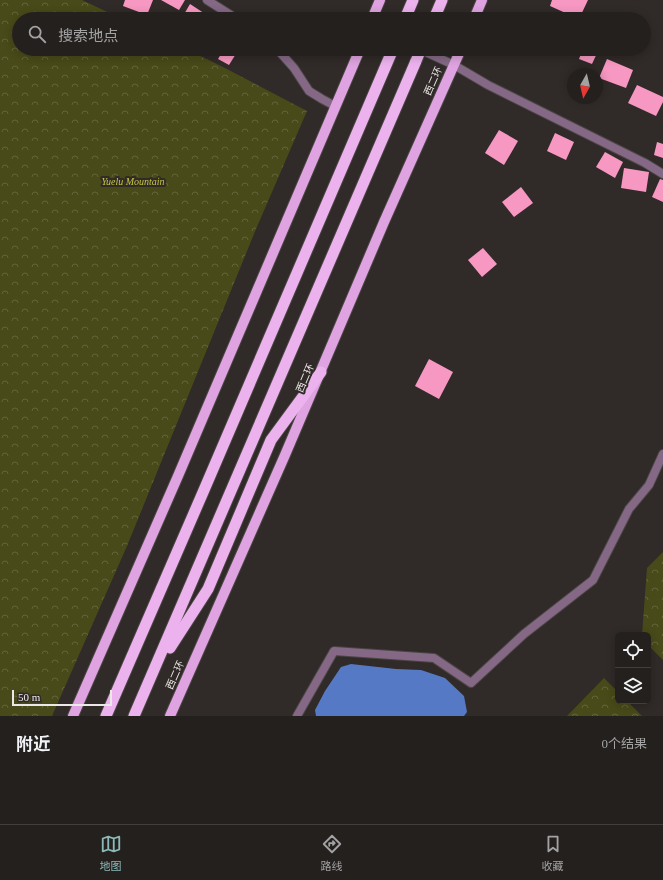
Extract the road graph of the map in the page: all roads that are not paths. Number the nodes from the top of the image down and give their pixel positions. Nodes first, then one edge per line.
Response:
1 (207, 0) edge
2 (380, 0) edge
3 (413, 0) edge
4 (442, 0) edge
5 (482, 0) edge
6 (226, 12) edge
7 (375, 12) edge
8 (408, 12) edge
9 (437, 12) edge
10 (477, 12) edge
11 (283, 56) edge
12 (357, 56) edge
13 (389, 56) edge
14 (417, 56) edge
15 (435, 56) edge
16 (458, 56) edge
17 (454, 65) junction
18 (335, 106) junction
19 (663, 174) edge
20 (320, 372) junction
21 (663, 454) edge
22 (152, 675) junction
23 (73, 716) edge
24 (106, 716) edge
25 (134, 716) edge
26 (170, 716) edge
27 (297, 716) edge

1 - 6 street
2 - 7 main road
3 - 8 highway
4 - 9 highway
5 - 10 main road
11 - 18 street
12 - 18 main road
13 - 24 highway
14 - 22 highway, bridge
15 - 17 street
16 - 17 main road, 西二环
17 - 19 street
17 - 20 main road, 西二环
18 - 23 main road
20 - 22 highway
20 - 26 main road, 西二环
21 - 27 street
22 - 25 highway

